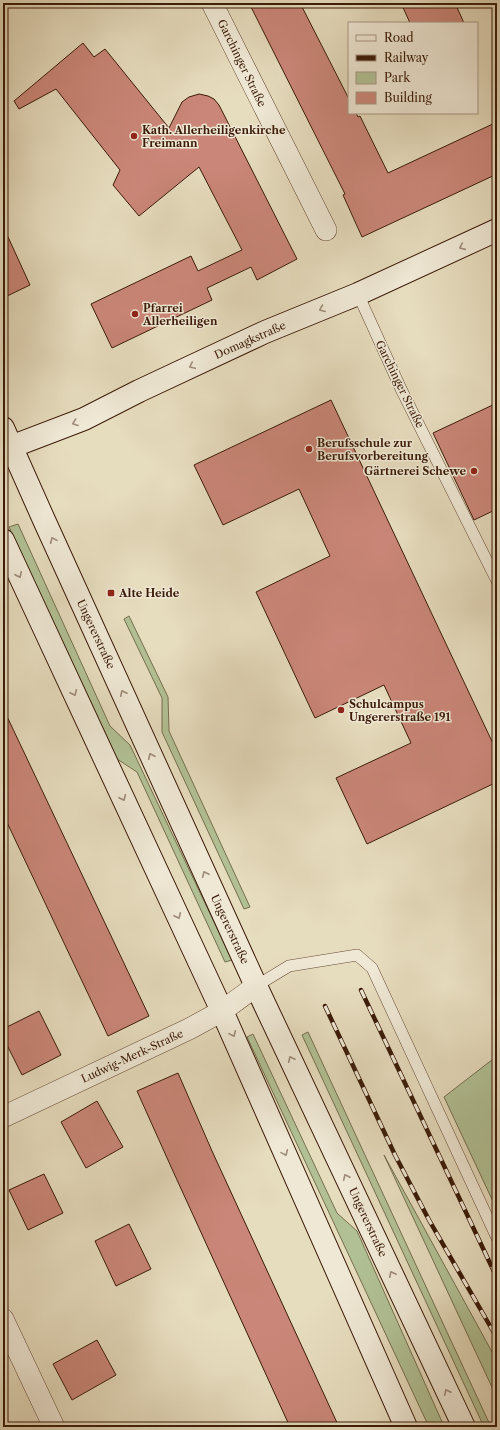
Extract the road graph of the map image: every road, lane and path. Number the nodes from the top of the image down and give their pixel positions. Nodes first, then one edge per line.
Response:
1 (212, 3) edge
2 (326, 230) dead end
3 (497, 230) edge
4 (358, 294) junction
5 (6, 441) edge
6 (3, 540) edge
7 (497, 581) edge
8 (256, 986) junction
9 (222, 1011) junction
10 (3, 1117) edge
11 (497, 1238) edge
12 (3, 1319) edge
13 (54, 1427) edge
14 (406, 1427) edge
15 (464, 1427) edge

1 - 2 street, Garchinger Straße
3 -> 4 main road, Domagkstraße
4 -> 5 main road, Domagkstraße
4 - 7 lane, Garchinger Straße
8 -> 5 main road, Ungererstraße
6 -> 9 main road
8 - 9 street, Ludwig-Merk-Straße
8 - 11 lane
15 -> 8 main road, Ungererstraße
9 - 10 street, Ludwig-Merk-Straße
9 -> 14 main road
12 - 13 street

